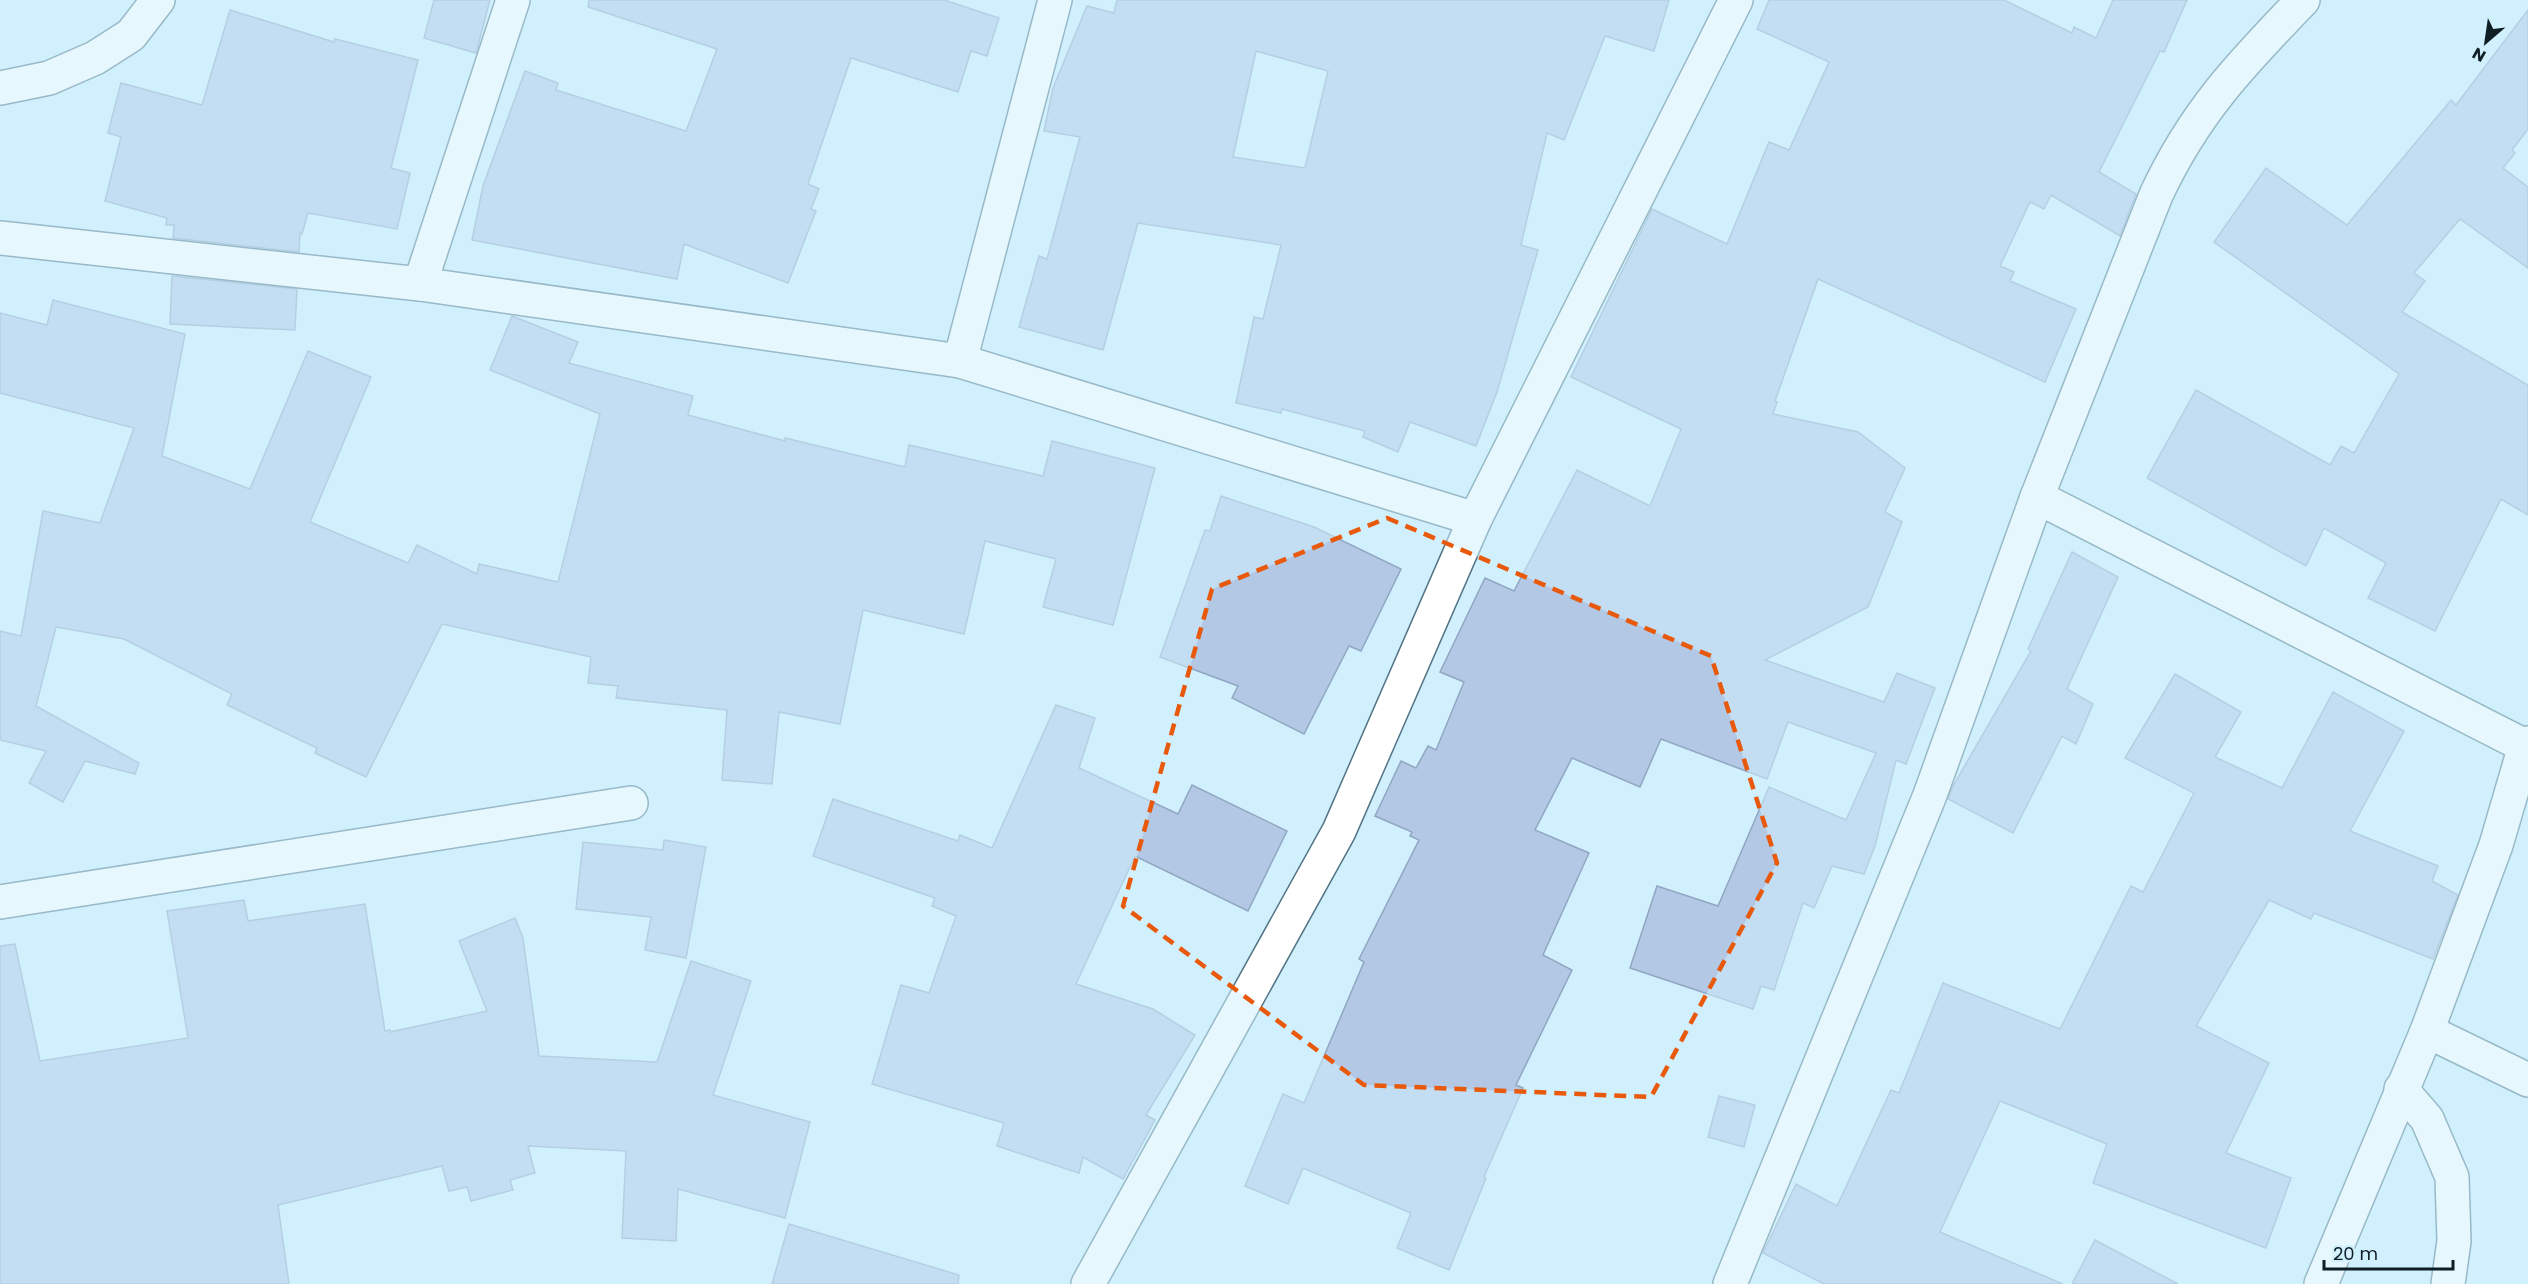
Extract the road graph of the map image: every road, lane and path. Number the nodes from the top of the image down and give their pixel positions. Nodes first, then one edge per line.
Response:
1 (158, 0) edge
2 (513, 0) edge
3 (1055, 0) edge
4 (1737, 0) edge
5 (2303, 0) edge
6 (0, 88) edge
7 (0, 238) edge
8 (420, 284) junction
9 (960, 361) junction
10 (2037, 497) junction
11 (1475, 519) junction
12 (2527, 744) edge
13 (631, 802) dead end
14 (0, 902) edge
15 (2427, 1031) junction
16 (2528, 1080) edge
17 (2401, 1089) junction
18 (1088, 1284) edge
19 (1730, 1284) edge
20 (2321, 1284) edge
21 (2448, 1284) edge

1 - 6 street
2 - 8 street
3 - 9 street
4 - 11 street
5 - 10 street
7 - 8 street
8 - 9 street
9 - 11 street
10 - 12 street
10 - 19 street
11 - 18 street
12 - 15 street
13 - 14 street
15 - 16 street
15 - 17 street
17 - 20 street
17 - 21 street

